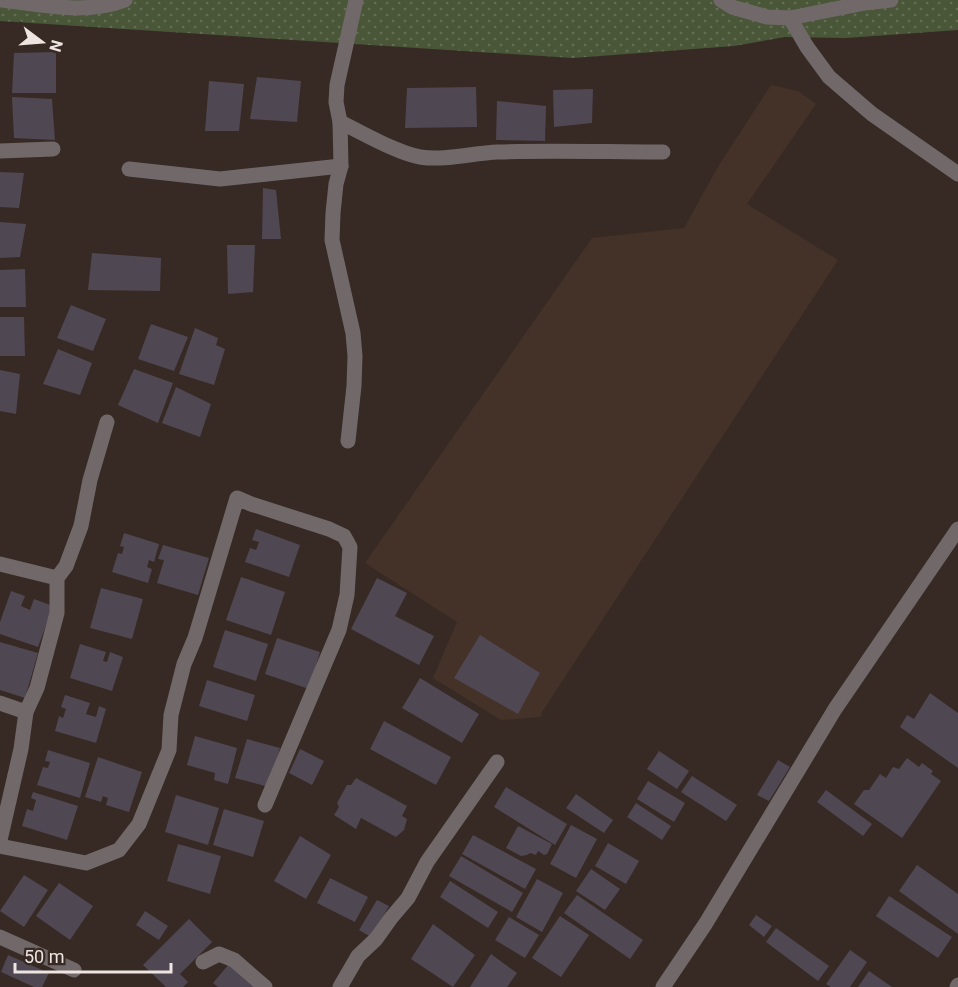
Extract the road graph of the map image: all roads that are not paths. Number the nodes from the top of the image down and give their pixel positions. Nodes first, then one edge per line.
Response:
1 (2, 0) edge
2 (125, 0) edge
3 (356, 0) edge
4 (721, 0) edge
5 (891, 0) edge
6 (865, 1) edge
7 (790, 18) junction
8 (340, 122) junction
9 (53, 149) dead end
10 (0, 152) edge
11 (663, 152) dead end
12 (341, 166) junction
13 (129, 169) dead end
14 (958, 174) edge
15 (107, 422) dead end
16 (348, 441) dead end
17 (958, 529) edge
18 (0, 564) edge
19 (57, 578) junction
20 (0, 703) edge
21 (26, 712) junction
22 (496, 762) dead end
23 (265, 805) dead end
24 (0, 840) edge
25 (0, 846) edge
26 (0, 937) edge
27 (203, 962) dead end
28 (74, 970) dead end
29 (266, 987) edge
30 (340, 987) edge
31 (663, 987) edge

1 - 2 street
3 - 8 street
4 - 7 street
5 - 6 street
6 - 7 street
7 - 14 street
8 - 11 street
8 - 12 street
9 - 10 street
12 - 13 street
12 - 16 street
15 - 19 street
17 - 31 street
18 - 19 street
19 - 21 street
20 - 21 street
21 - 24 street
22 - 30 street
23 - 25 street
26 - 28 street
27 - 29 street

